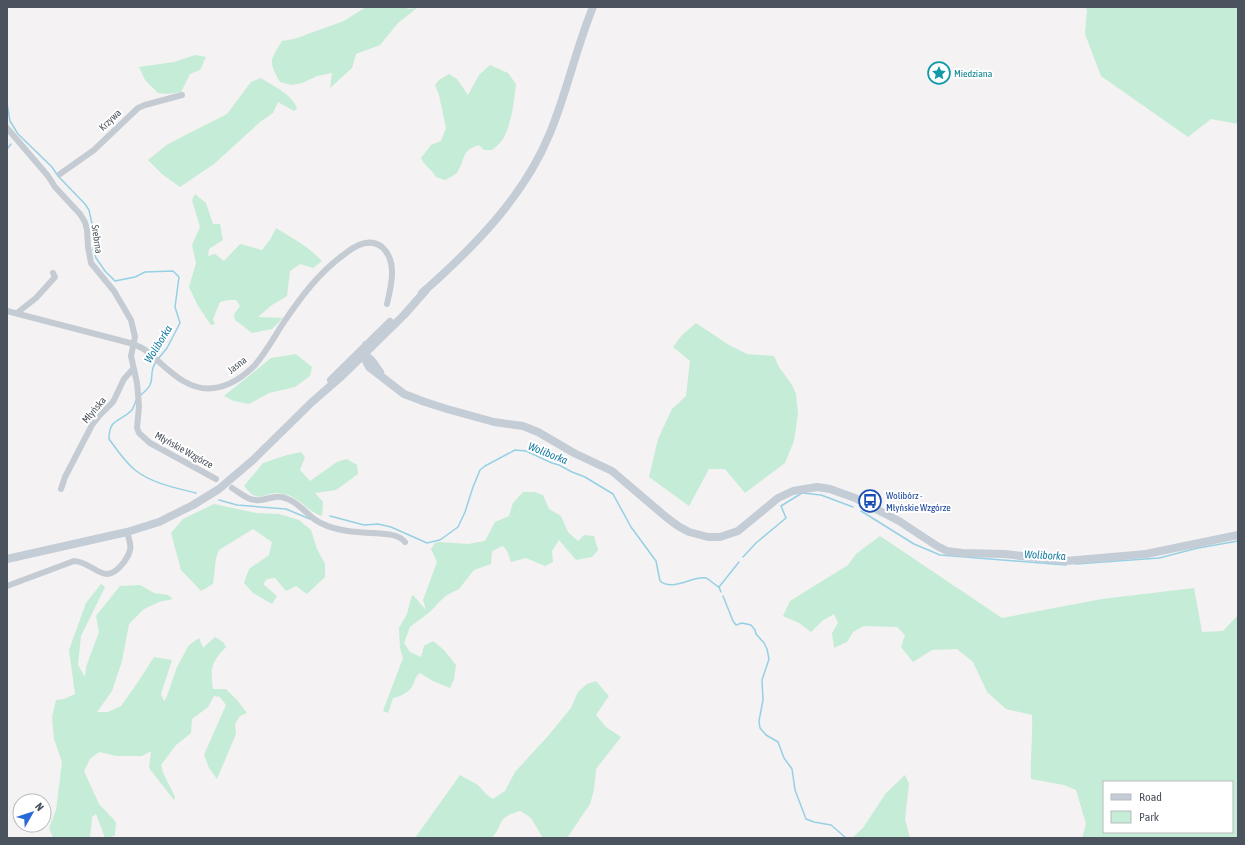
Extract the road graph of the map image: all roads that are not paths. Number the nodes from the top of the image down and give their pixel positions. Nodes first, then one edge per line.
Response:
1 (593, 7) edge
2 (182, 95) dead end
3 (7, 128) edge
4 (60, 174) dead end
5 (54, 273) dead end
6 (387, 304) dead end
7 (7, 311) edge
8 (17, 313) junction
9 (134, 344) junction
10 (368, 347) junction
11 (367, 357) junction
12 (353, 358) junction
13 (133, 369) junction
14 (348, 370) junction
15 (372, 370) junction
16 (388, 382) junction
17 (312, 402) junction
18 (216, 479) dead end
19 (232, 488) dead end
20 (61, 489) dead end
21 (127, 532) junction
22 (1238, 535) edge
23 (405, 542) dead end
24 (7, 559) edge
25 (7, 586) edge

1 - 10 main road
2 - 4 street, Krzywa
3 - 9 street, Srebrna
5 - 8 street
6 - 9 street, Jasna
7 - 8 street, Jasna
8 - 9 street, Jasna
9 - 13 street
10 - 11 main road
10 - 12 main road
11 - 12 main road
11 - 14 main road
11 - 15 main road
11 - 16 main road
12 - 17 main road
13 - 18 street, Młyńskie Wzgórze
13 - 20 street, Młyńska
14 - 15 main road
14 - 17 main road
15 - 16 main road
16 - 22 main road
17 - 21 main road
19 - 23 street
21 - 24 main road
21 - 25 street

